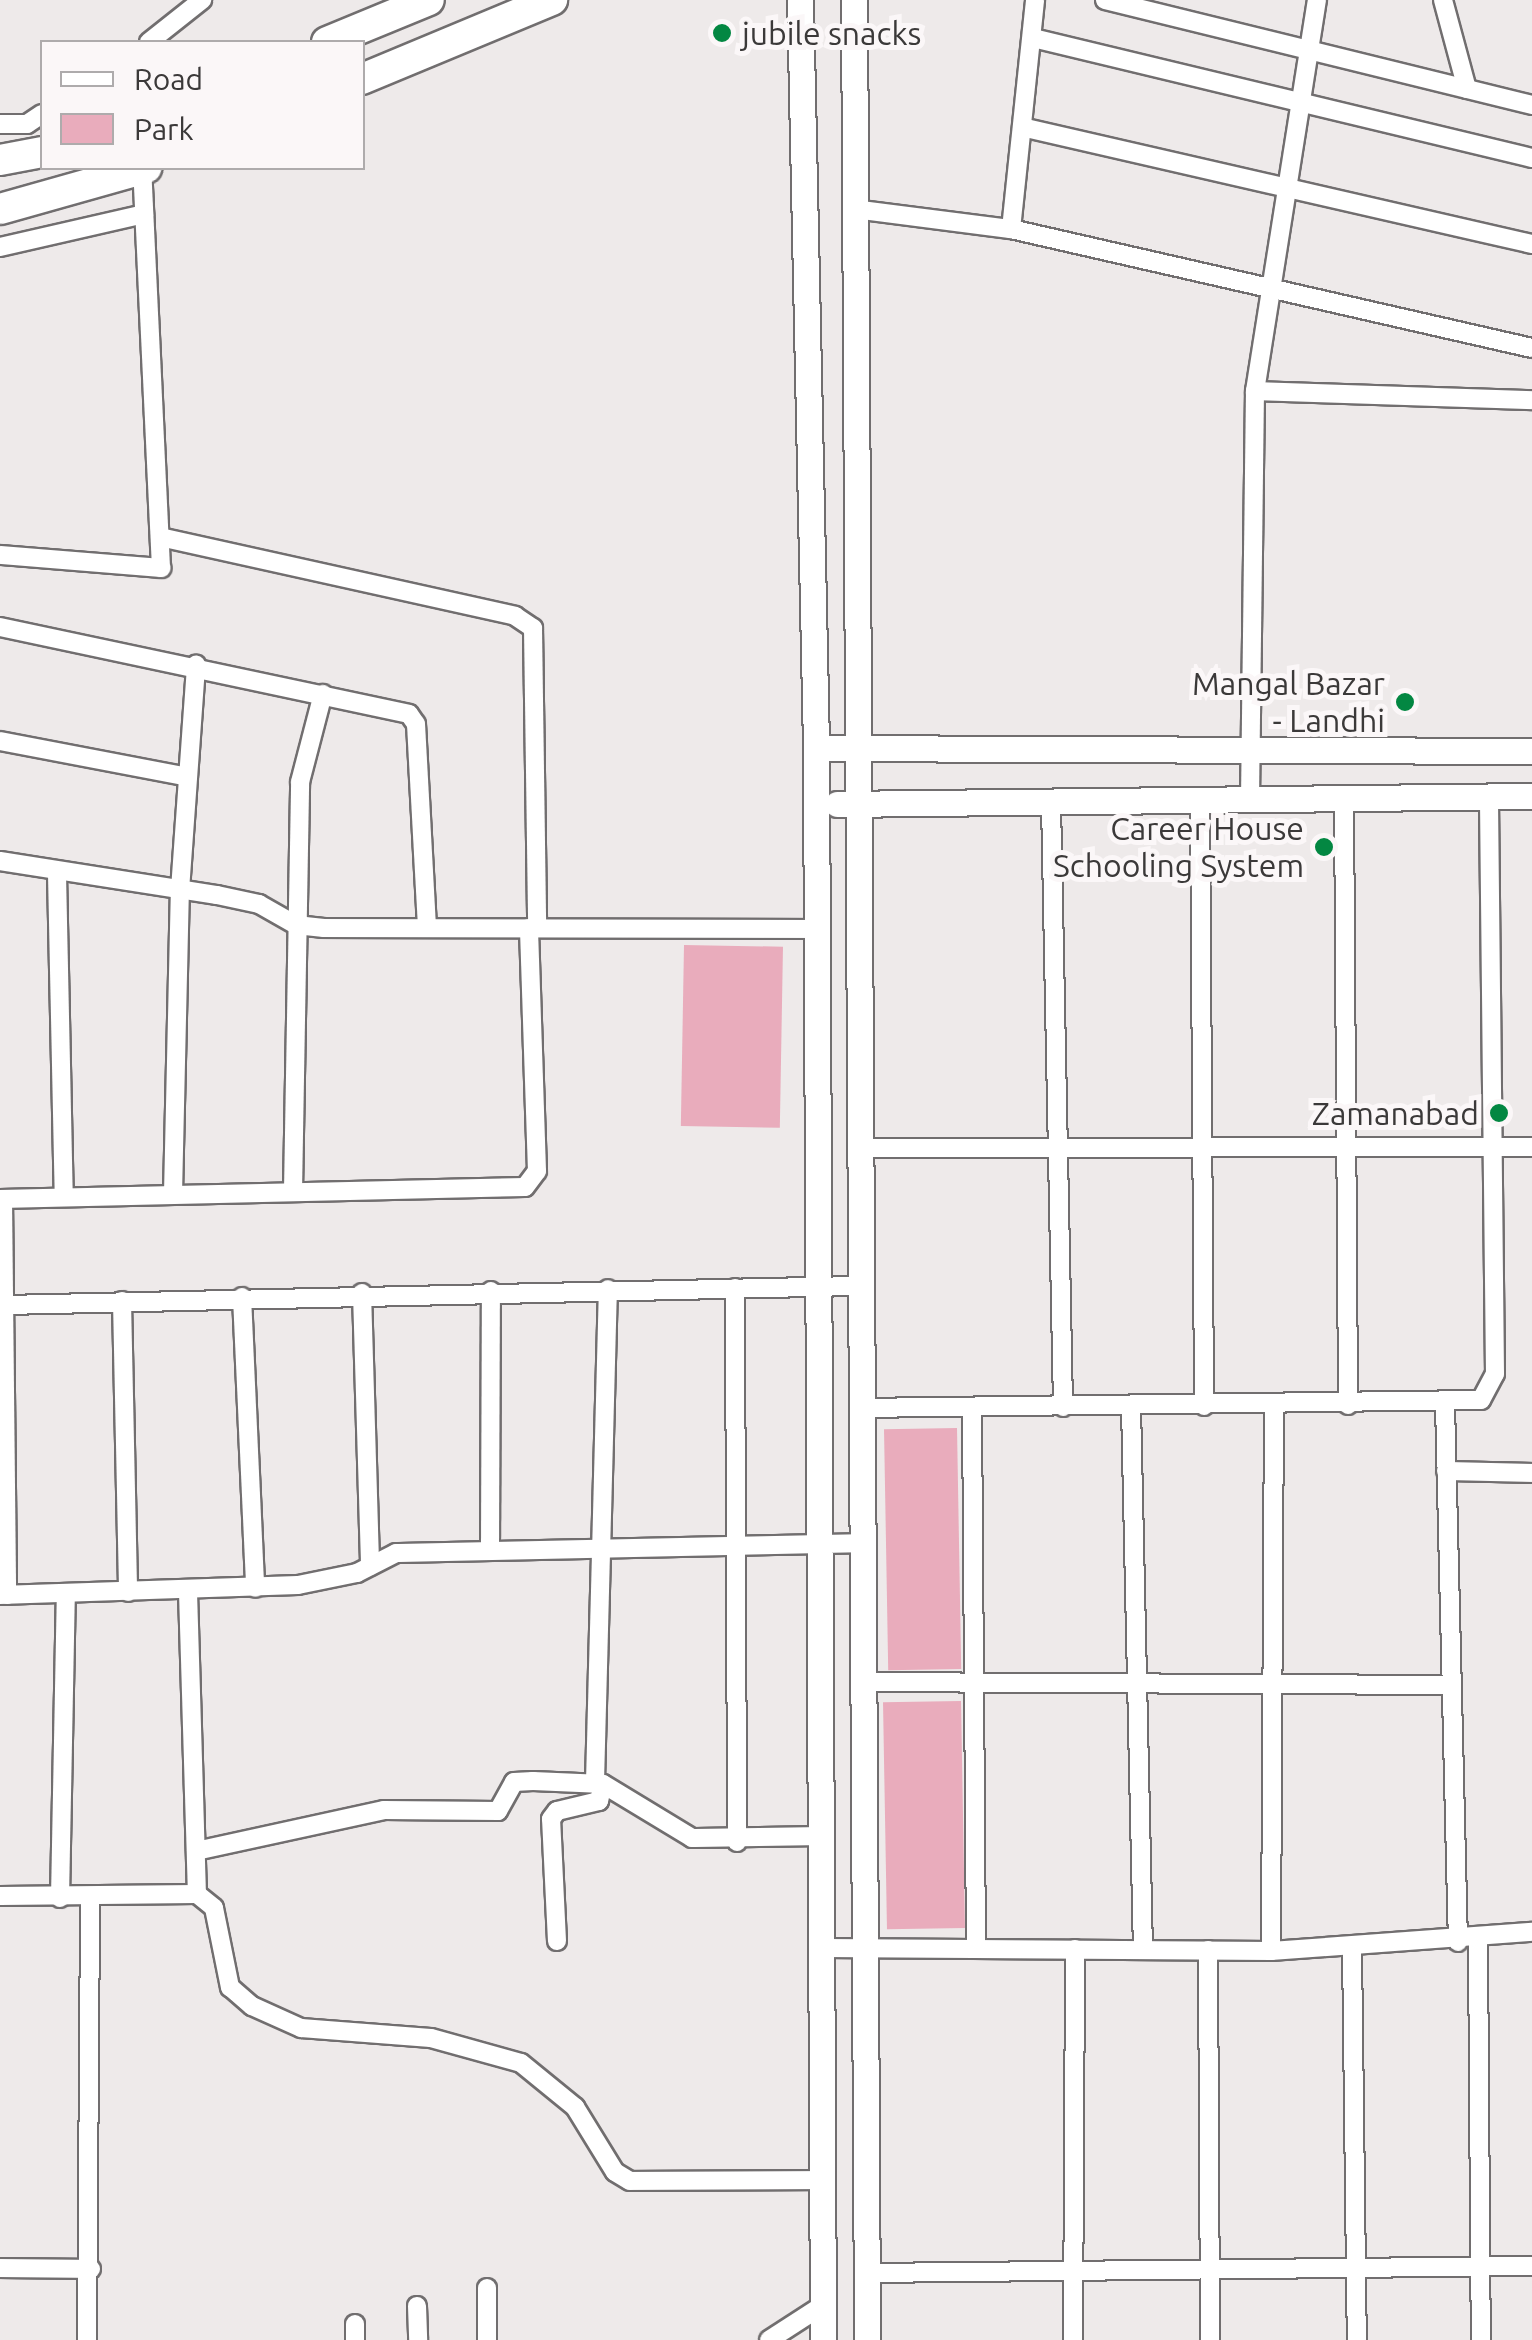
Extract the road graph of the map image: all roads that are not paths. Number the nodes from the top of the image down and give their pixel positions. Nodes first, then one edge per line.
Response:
1 (202, 0) edge
2 (552, 0) edge
3 (800, 0) edge
4 (854, 0) edge
5 (1035, 0) edge
6 (1105, 0) edge
7 (1317, 0) edge
8 (1443, 0) edge
9 (415, 3) edge
10 (1032, 38) junction
11 (152, 40) edge
12 (332, 40) edge
13 (1314, 51) junction
14 (365, 77) edge
15 (1467, 88) junction
16 (1305, 104) junction
17 (1532, 105) edge
18 (40, 115) edge
19 (0, 124) edge
20 (1026, 128) junction
21 (40, 152) edge
22 (1532, 158) edge
23 (0, 160) edge
24 (137, 170) edge
25 (144, 170) edge
26 (1292, 190) junction
27 (0, 209) edge
28 (854, 209) junction
29 (144, 214) junction
30 (1012, 228) junction
31 (1532, 244) edge
32 (0, 246) edge
33 (1271, 292) junction
34 (1532, 348) edge
35 (1255, 391) junction
36 (1532, 400) edge
37 (160, 537) junction
38 (0, 555) edge
39 (0, 627) edge
40 (196, 665) junction
41 (322, 694) junction
42 (0, 741) edge
43 (816, 748) junction
44 (854, 751) junction
45 (1532, 751) edge
46 (1250, 752) junction
47 (188, 778) junction
48 (1532, 796) edge
49 (1489, 797) junction
50 (1344, 798) junction
51 (1250, 799) junction
52 (1200, 800) junction
53 (1051, 802) junction
54 (816, 804) junction
55 (854, 804) junction
56 (0, 861) edge
57 (57, 874) junction
58 (180, 890) junction
59 (296, 926) junction
60 (427, 927) junction
61 (533, 928) junction
62 (817, 929) junction
63 (1200, 1147) junction
64 (1346, 1147) junction
65 (1532, 1147) edge
66 (856, 1148) junction
67 (1492, 1148) junction
68 (1057, 1149) junction
69 (292, 1191) junction
70 (174, 1194) junction
71 (64, 1197) junction
72 (2, 1199) edge
73 (820, 1286) junction
74 (858, 1286) junction
75 (736, 1288) junction
76 (608, 1289) junction
77 (491, 1291) junction
78 (362, 1293) junction
79 (242, 1297) junction
80 (122, 1301) junction
81 (4, 1305) junction
82 (1446, 1404) junction
83 (1348, 1405) junction
84 (1132, 1406) junction
85 (1204, 1406) junction
86 (1274, 1406) junction
87 (972, 1407) junction
88 (1063, 1407) junction
89 (858, 1408) junction
90 (1446, 1470) junction
91 (1532, 1473) edge
92 (860, 1543) junction
93 (739, 1544) junction
94 (819, 1544) junction
95 (601, 1550) junction
96 (490, 1551) junction
97 (370, 1566) junction
98 (256, 1588) junction
99 (128, 1592) junction
100 (188, 1592) junction
101 (66, 1594) junction
102 (3, 1595) edge
103 (861, 1682) junction
104 (972, 1682) junction
105 (1137, 1684) junction
106 (1272, 1684) junction
107 (1450, 1685) junction
108 (599, 1783) junction
109 (823, 1836) junction
110 (737, 1842) junction
111 (196, 1851) junction
112 (197, 1894) junction
113 (0, 1896) edge
114 (60, 1898) junction
115 (90, 1898) junction
116 (1532, 1932) edge
117 (1478, 1940) junction
118 (557, 1941) dead end
119 (1458, 1942) junction
120 (1352, 1947) junction
121 (824, 1948) junction
122 (863, 1948) junction
123 (976, 1948) junction
124 (1075, 1949) junction
125 (1143, 1950) junction
126 (1208, 1950) junction
127 (1271, 1951) junction
128 (824, 2180) junction
129 (1480, 2266) junction
130 (1532, 2266) edge
131 (0, 2268) edge
132 (92, 2268) junction
133 (1356, 2268) junction
134 (1209, 2271) junction
135 (867, 2273) junction
136 (1073, 2273) junction
137 (486, 2288) dead end
138 (824, 2305) junction
139 (417, 2306) dead end
140 (87, 2340) edge
141 (418, 2340) edge
142 (487, 2340) edge
143 (769, 2340) edge
144 (823, 2340) edge
145 (867, 2340) edge
146 (1073, 2340) edge
147 (1210, 2340) edge
148 (1357, 2340) edge
149 (1481, 2340) edge

1 - 11 street
2 - 14 main road
3 - 43 main road
4 - 28 main road
5 - 10 street
6 - 13 street
7 - 13 street
8 - 15 street
9 - 12 main road
10 - 16 street
10 - 20 street
13 - 15 street
13 - 16 street
15 - 17 street
16 - 22 street
16 - 26 street
18 - 19 street
20 - 26 street
20 - 30 street
21 - 23 main road
24 - 27 main road
25 - 29 street
26 - 31 street
26 - 33 street
28 - 30 street
28 - 44 main road
29 - 32 street
29 - 37 street
30 - 33 street
33 - 34 street
33 - 35 street
35 - 36 street
35 - 46 street
37 - 38 street
37 - 61 street
39 - 40 street
40 - 41 street
40 - 47 street
41 - 59 street
41 - 60 street
42 - 47 street
43 - 44 main road
43 - 54 main road
44 - 46 main road
44 - 55 main road
45 - 46 main road
46 - 51 street
47 - 58 street
48 - 49 main road
49 - 50 main road
49 - 67 street
50 - 51 main road
50 - 64 street
51 - 52 main road
52 - 53 main road
52 - 63 street
53 - 55 main road
53 - 68 street
54 - 55 main road
54 - 62 main road
55 - 66 main road
56 - 57 street
57 - 58 street
57 - 71 street
58 - 59 street
58 - 70 street
59 - 60 street
59 - 69 street
60 - 61 street
61 - 62 street
61 - 69 street
62 - 73 main road
63 - 64 street
63 - 68 street
63 - 85 street
64 - 67 street
64 - 83 street
65 - 67 street
66 - 68 street
66 - 74 main road
67 - 82 street
68 - 88 street
69 - 70 street
70 - 71 street
71 - 72 street
72 - 81 street
73 - 74 street
73 - 75 street
73 - 94 main road
74 - 89 main road
75 - 76 street
75 - 93 street
76 - 77 street
76 - 95 street
77 - 78 street
77 - 96 street
78 - 79 street
78 - 97 street
79 - 80 street
79 - 98 street
80 - 81 street
80 - 99 street
81 - 102 street
82 - 83 street
82 - 90 street
83 - 86 street
84 - 85 street
84 - 88 street
84 - 105 street
85 - 86 street
86 - 106 street
87 - 88 street
87 - 89 street
87 - 104 street
89 - 92 main road
90 - 91 street
90 - 107 street
92 - 94 street
92 - 103 main road
93 - 94 street
93 - 95 street
93 - 110 street
94 - 109 main road
95 - 96 street
95 - 108 street
96 - 97 street
97 - 98 street
98 - 100 street
99 - 100 street
99 - 101 street
100 - 111 street
101 - 102 street
101 - 114 street
103 - 104 street
103 - 122 main road
104 - 105 street
104 - 123 street
105 - 106 street
105 - 125 street
106 - 107 street
106 - 127 street
107 - 119 street
108 - 110 street
108 - 111 street
108 - 118 street
109 - 110 street
109 - 121 main road
111 - 112 street
112 - 115 street
112 - 128 street
113 - 114 street
114 - 115 street
115 - 132 street
116 - 117 street
117 - 119 street
117 - 129 street
119 - 120 street
120 - 127 street
120 - 133 street
121 - 122 street
121 - 128 main road
122 - 123 street
122 - 135 main road
123 - 124 street
124 - 125 street
124 - 136 street
125 - 126 street
126 - 127 street
126 - 134 street
128 - 138 main road
129 - 130 street
129 - 133 street
129 - 149 street
131 - 132 street
132 - 140 street
133 - 134 street
133 - 148 street
134 - 136 street
134 - 147 street
135 - 136 street
135 - 145 main road
136 - 146 street
137 - 142 street
138 - 143 street
138 - 144 main road
139 - 141 street

